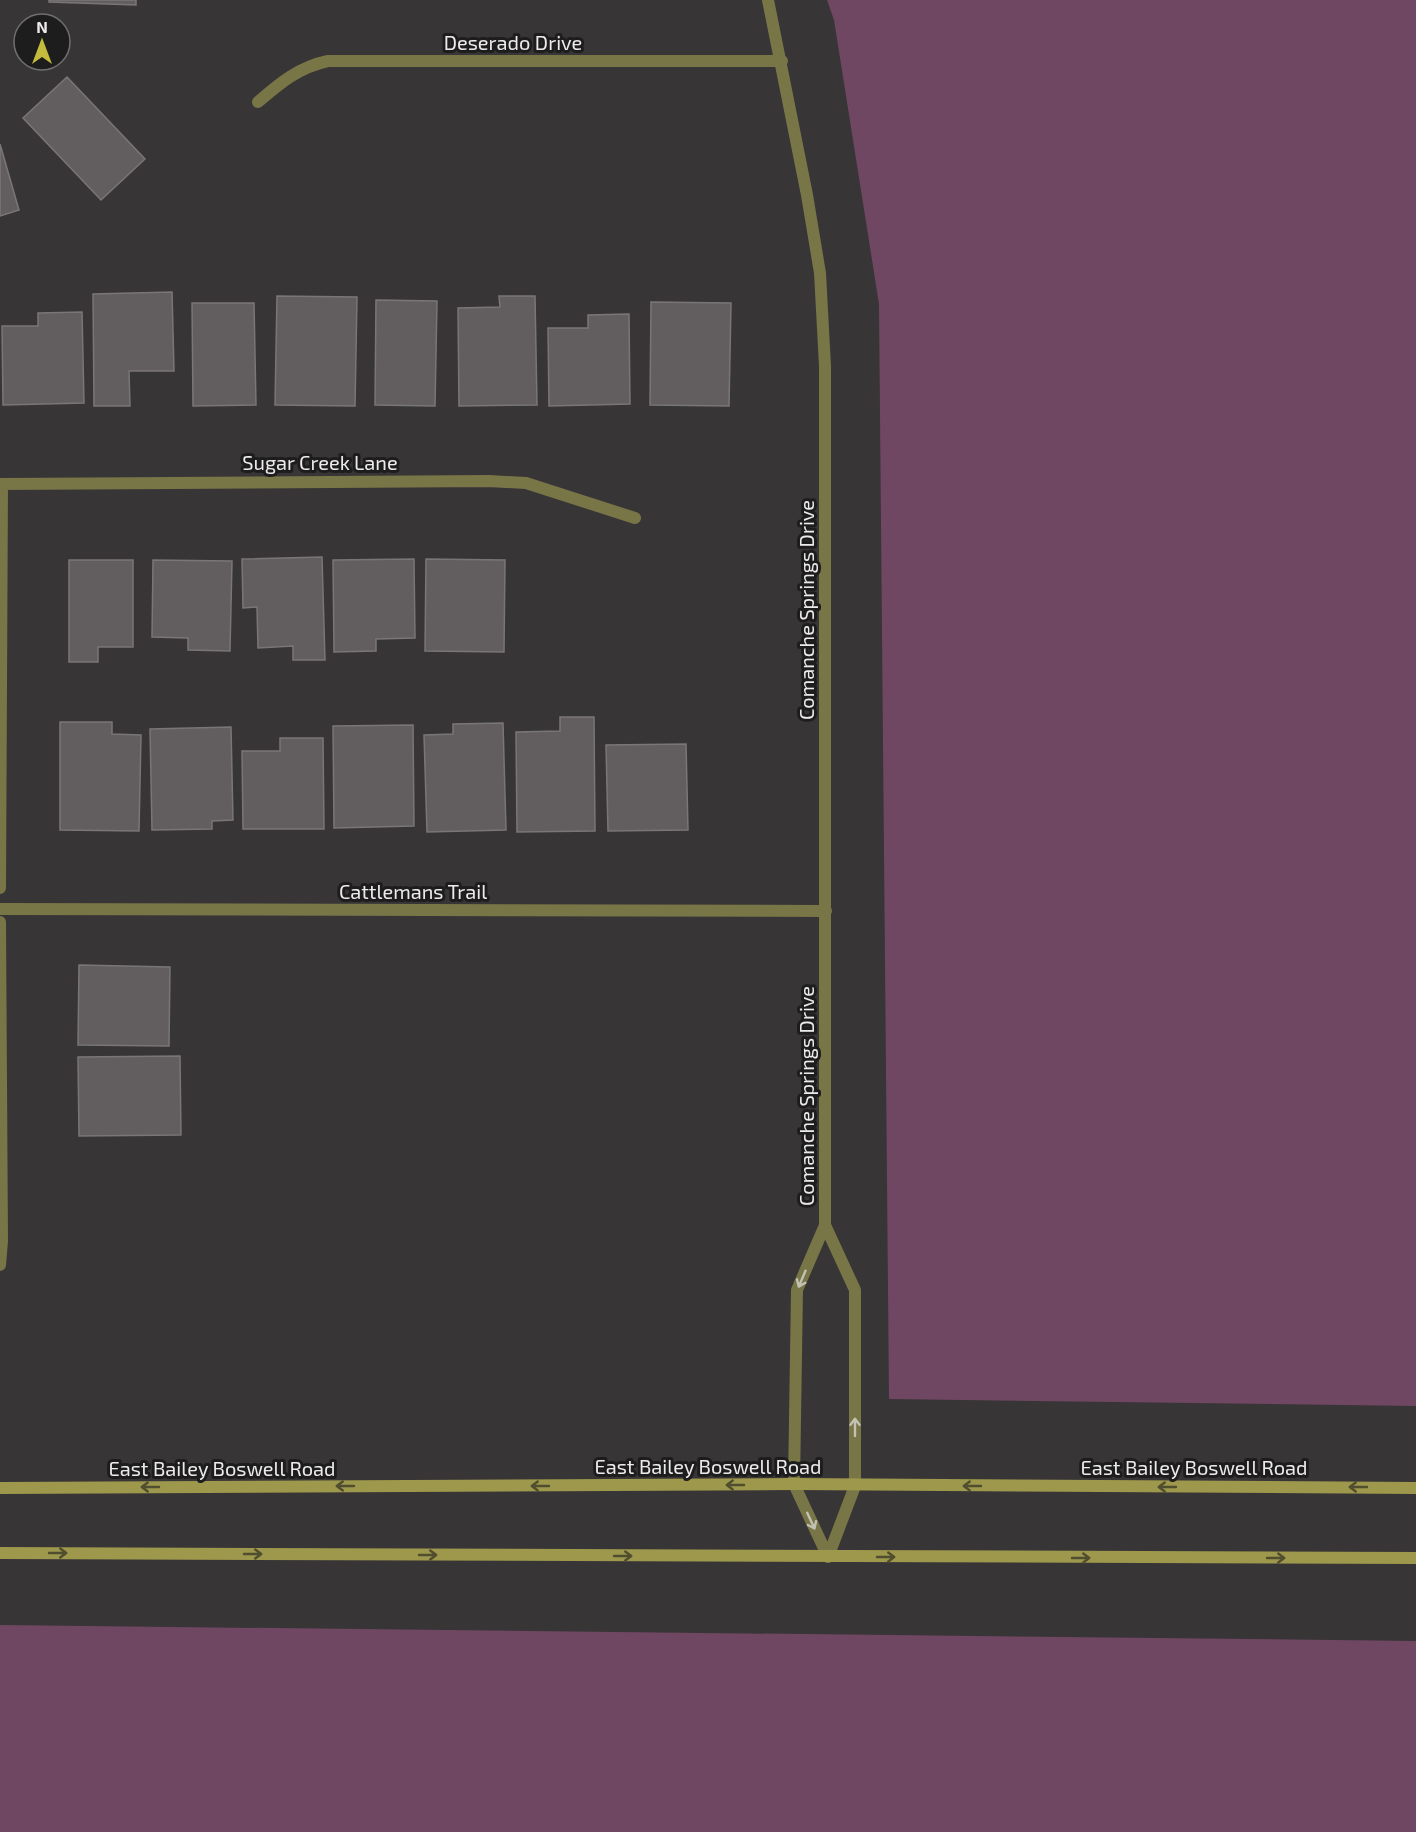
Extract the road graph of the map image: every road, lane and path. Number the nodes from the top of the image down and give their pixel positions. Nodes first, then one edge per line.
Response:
1 (768, 0) edge
2 (782, 61) junction
3 (258, 102) dead end
4 (1, 484) edge
5 (635, 518) dead end
6 (0, 888) edge
7 (0, 909) edge
8 (826, 911) junction
9 (0, 922) edge
10 (825, 1225) junction
11 (0, 1265) edge
12 (794, 1484) junction
13 (855, 1486) junction
14 (0, 1488) edge
15 (1416, 1488) edge
16 (0, 1552) edge
17 (828, 1557) junction
18 (1416, 1558) edge

1 - 2 street, Comanche Springs Drive
2 - 3 street, Deserado Drive
2 - 8 street, Comanche Springs Drive
4 - 5 street, Sugar Creek Lane
4 - 6 street
7 - 8 street, Cattlemans Trail
8 - 10 street, Comanche Springs Drive
9 - 11 street
10 -> 12 street, Comanche Springs Drive
13 -> 10 street, Comanche Springs Drive
12 - 13 main road, East Bailey Boswell Road
12 -> 14 main road, East Bailey Boswell Road
12 -> 17 street, Comanche Springs Drive
15 -> 13 main road, East Bailey Boswell Road
13 - 17 street, Comanche Springs Drive
16 -> 17 main road
17 -> 18 main road

